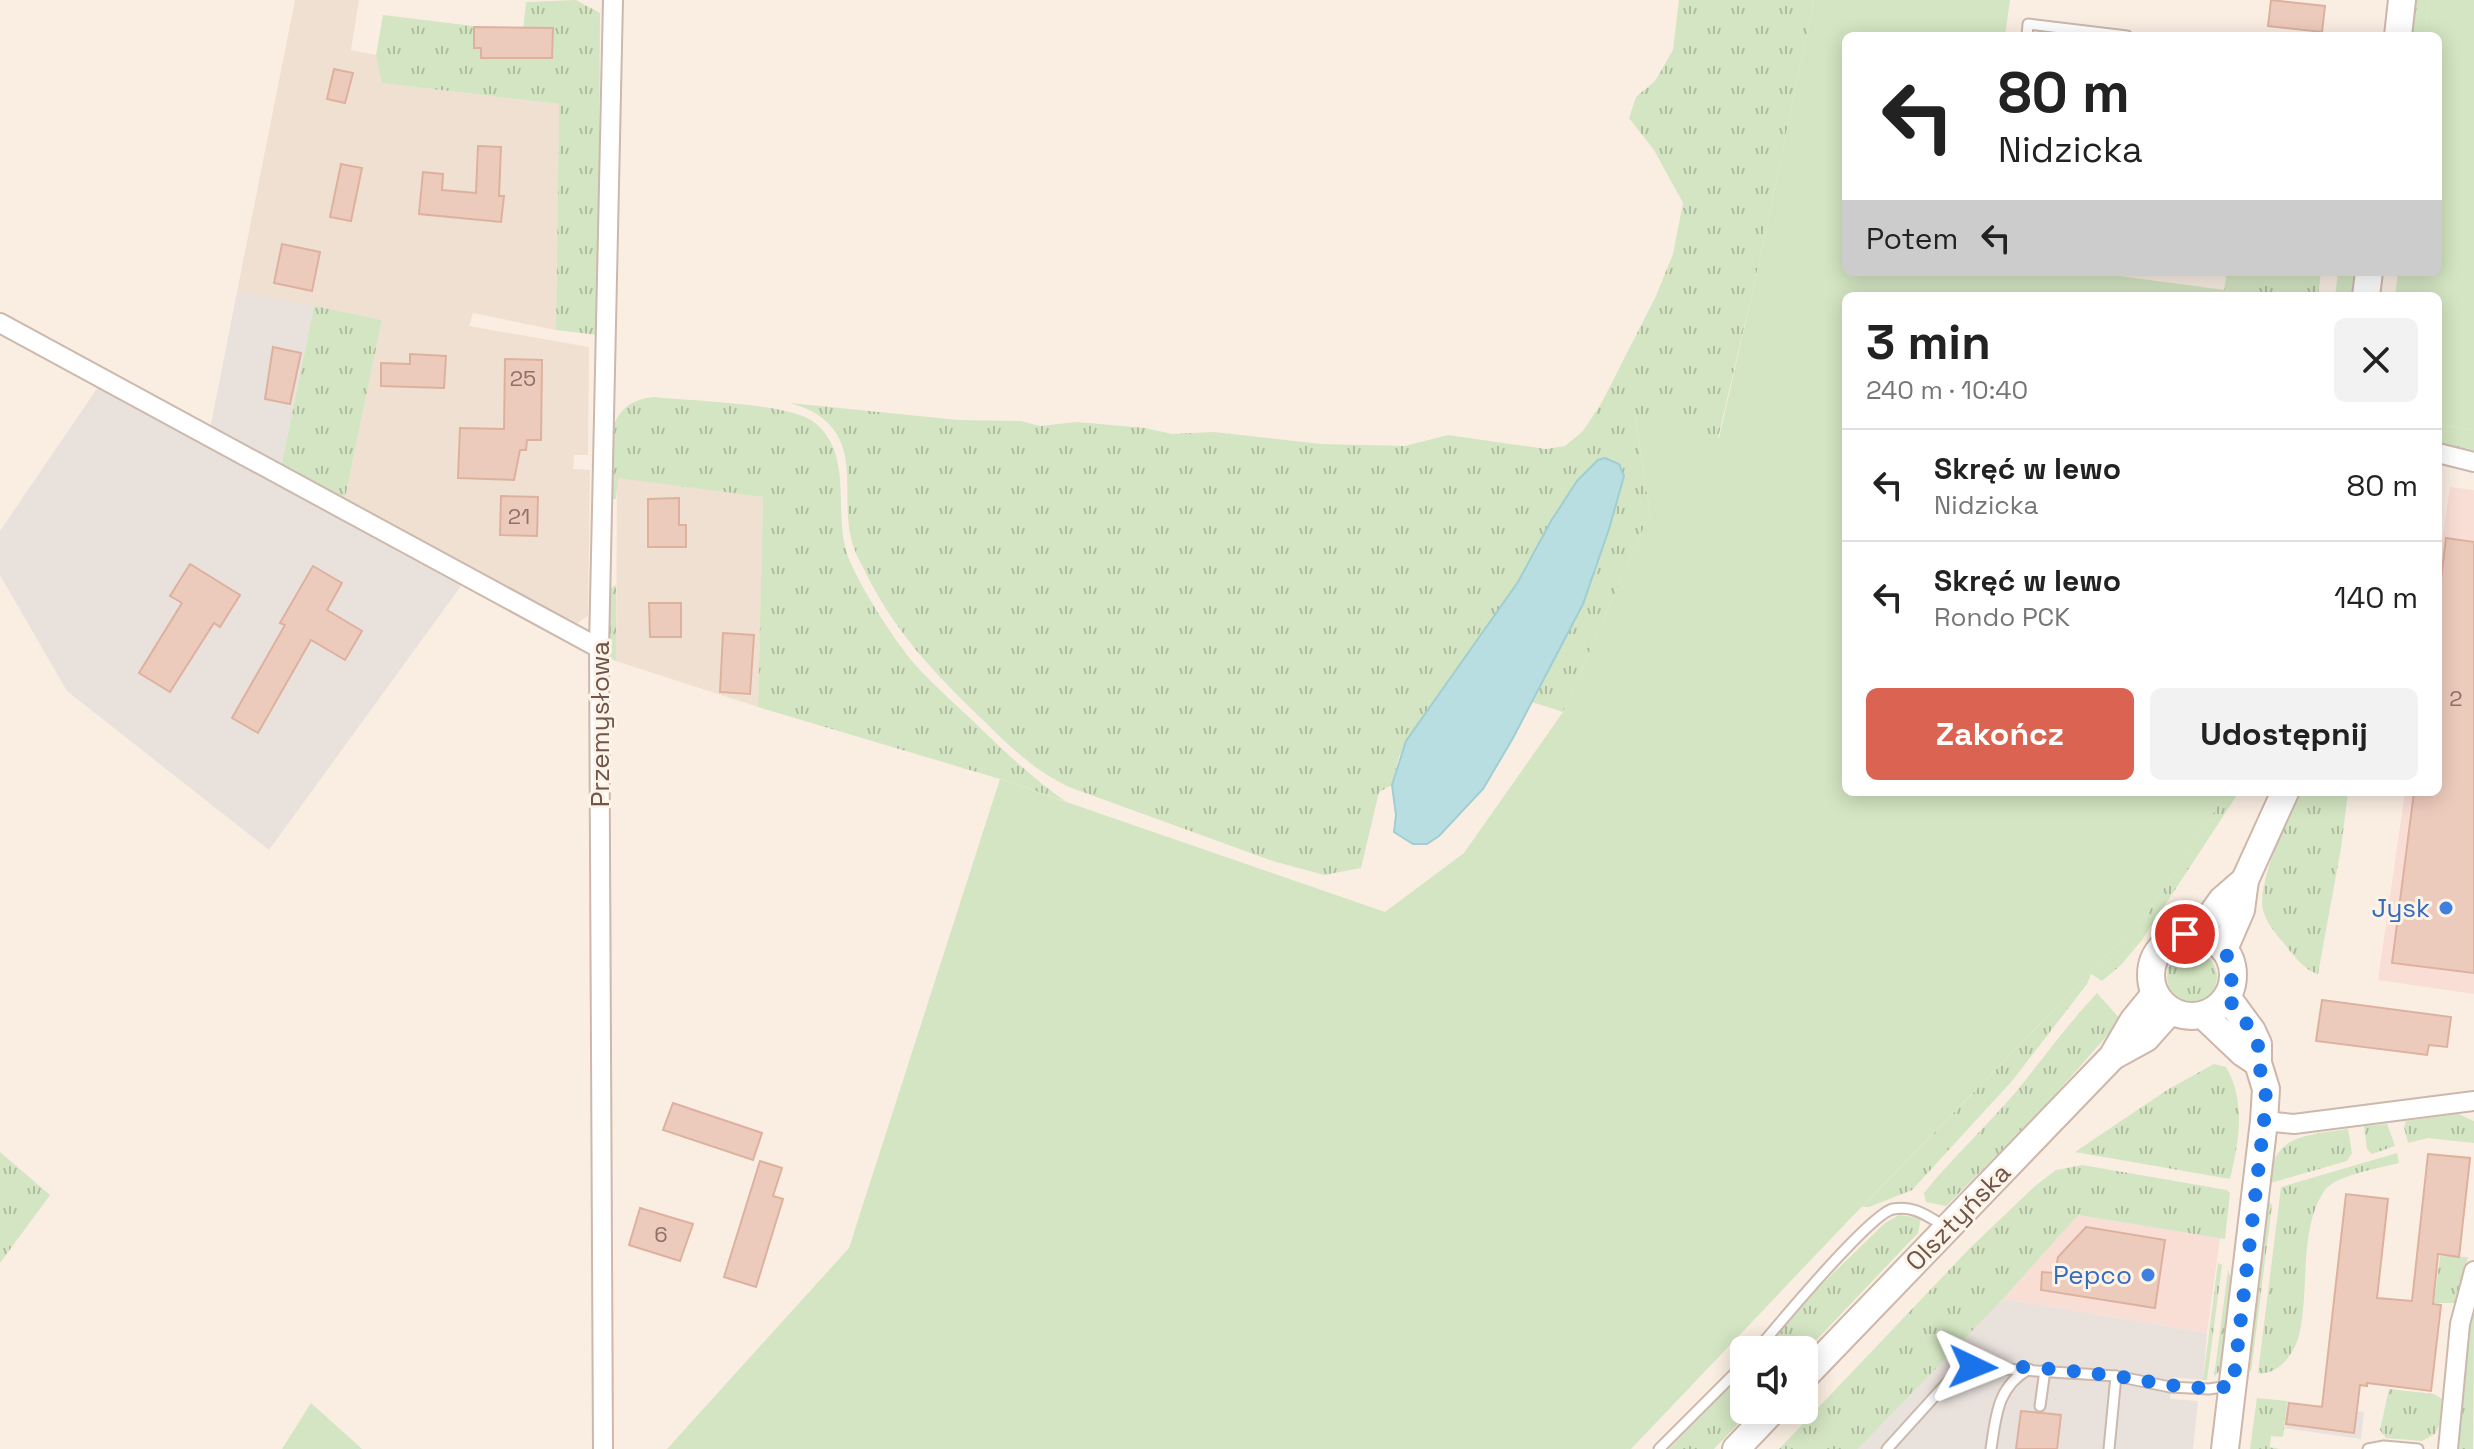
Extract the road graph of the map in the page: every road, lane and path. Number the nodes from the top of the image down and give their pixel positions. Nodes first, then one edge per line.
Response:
1 (613, 0) edge
2 (2402, 0) edge
3 (2027, 32) edge
4 (2094, 32) edge
5 (2398, 32) edge
6 (0, 323) edge
7 (2442, 454) edge
8 (2474, 462) edge
9 (599, 648) junction
10 (2283, 796) edge
11 (2245, 880) junction
12 (2198, 934) junction
13 (2224, 949) junction
14 (2227, 997) junction
15 (2163, 1002) junction
16 (2203, 1015) junction
17 (2258, 1063) junction
18 (2474, 1101) edge
19 (2264, 1121) junction
20 (1947, 1228) junction
21 (2474, 1271) edge
22 (1769, 1336) edge
23 (1818, 1362) edge
24 (2029, 1369) junction
25 (2045, 1370) junction
26 (2116, 1376) junction
27 (1730, 1378) edge
28 (2233, 1386) junction
29 (2040, 1406) dead end
30 (1760, 1424) edge
31 (603, 1449) edge
32 (1659, 1449) edge
33 (1736, 1449) edge
34 (1887, 1449) edge
35 (1991, 1449) edge
36 (2109, 1449) edge
37 (2225, 1449) edge
38 (2368, 1449) edge
39 (2418, 1449) edge
40 (2448, 1449) edge

1 - 9 street, Przemysłowa
2 - 5 main road
3 - 4 lane
6 - 9 street
7 - 8 street
9 - 31 street, Przemysłowa
10 - 11 main road
11 - 12 main road
11 - 13 main road
12 - 13 main road
12 - 15 main road
13 - 14 main road
14 - 16 main road
14 - 17 main road
15 - 16 main road
15 - 20 main road, Olsztyńska
16 - 17 main road
17 - 19 main road
18 - 19 street
19 - 28 main road
20 - 22 lane
20 - 23 main road, Olsztyńska
21 - 40 street
24 - 25 lane
24 - 34 lane
24 - 35 lane
25 - 26 lane
25 - 29 lane
26 - 28 lane
26 - 36 lane
27 - 32 lane
28 - 37 main road
30 - 33 main road
38 - 39 lane

